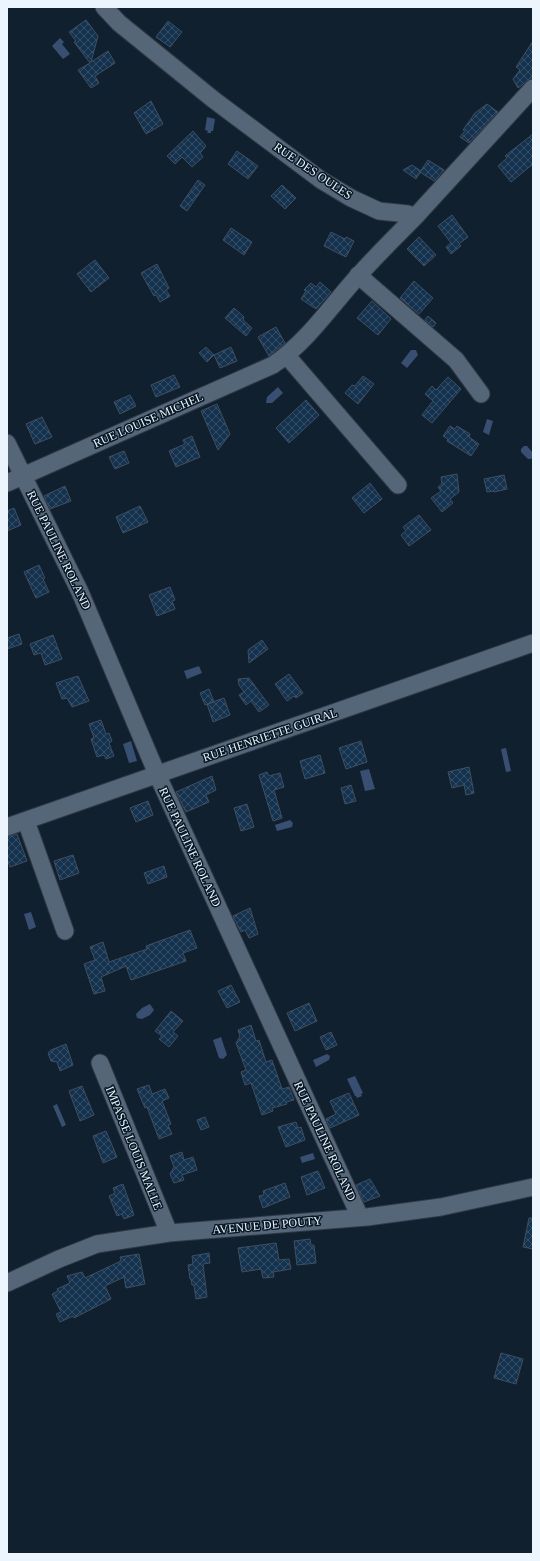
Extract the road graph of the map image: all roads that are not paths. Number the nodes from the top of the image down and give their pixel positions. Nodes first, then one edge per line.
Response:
1 (104, 7) edge
2 (533, 88) edge
3 (414, 218) junction
4 (358, 275) junction
5 (287, 356) junction
6 (481, 394) dead end
7 (7, 443) edge
8 (23, 475) junction
9 (7, 483) edge
10 (398, 485) dead end
11 (533, 643) edge
12 (157, 774) junction
13 (26, 821) junction
14 (7, 827) edge
15 (65, 931) dead end
16 (100, 1063) dead end
17 (533, 1187) edge
18 (360, 1217) junction
19 (169, 1233) junction
20 (7, 1283) edge

1 - 3 street, RUE DES OULES
2 - 3 street
3 - 4 street, RUE LOUISE MICHEL
4 - 5 street, RUE LOUISE MICHEL
4 - 6 street
5 - 8 street, RUE LOUISE MICHEL
5 - 10 street
7 - 8 street, RUE PAULINE ROLAND
8 - 9 street, RUE LOUISE MICHEL
8 - 12 street, RUE PAULINE ROLAND
11 - 12 street, RUE HENRIETTE GUIRAL
12 - 13 street, RUE HENRIETTE GUIRAL
12 - 18 street, RUE PAULINE ROLAND
13 - 14 street, RUE HENRIETTE GUIRAL
13 - 15 street
16 - 19 street, IMPASSE LOUIS MALLE
17 - 18 street, AVENUE DE POUTY
18 - 19 street, AVENUE DE POUTY
19 - 20 street, AVENUE DE POUTY

